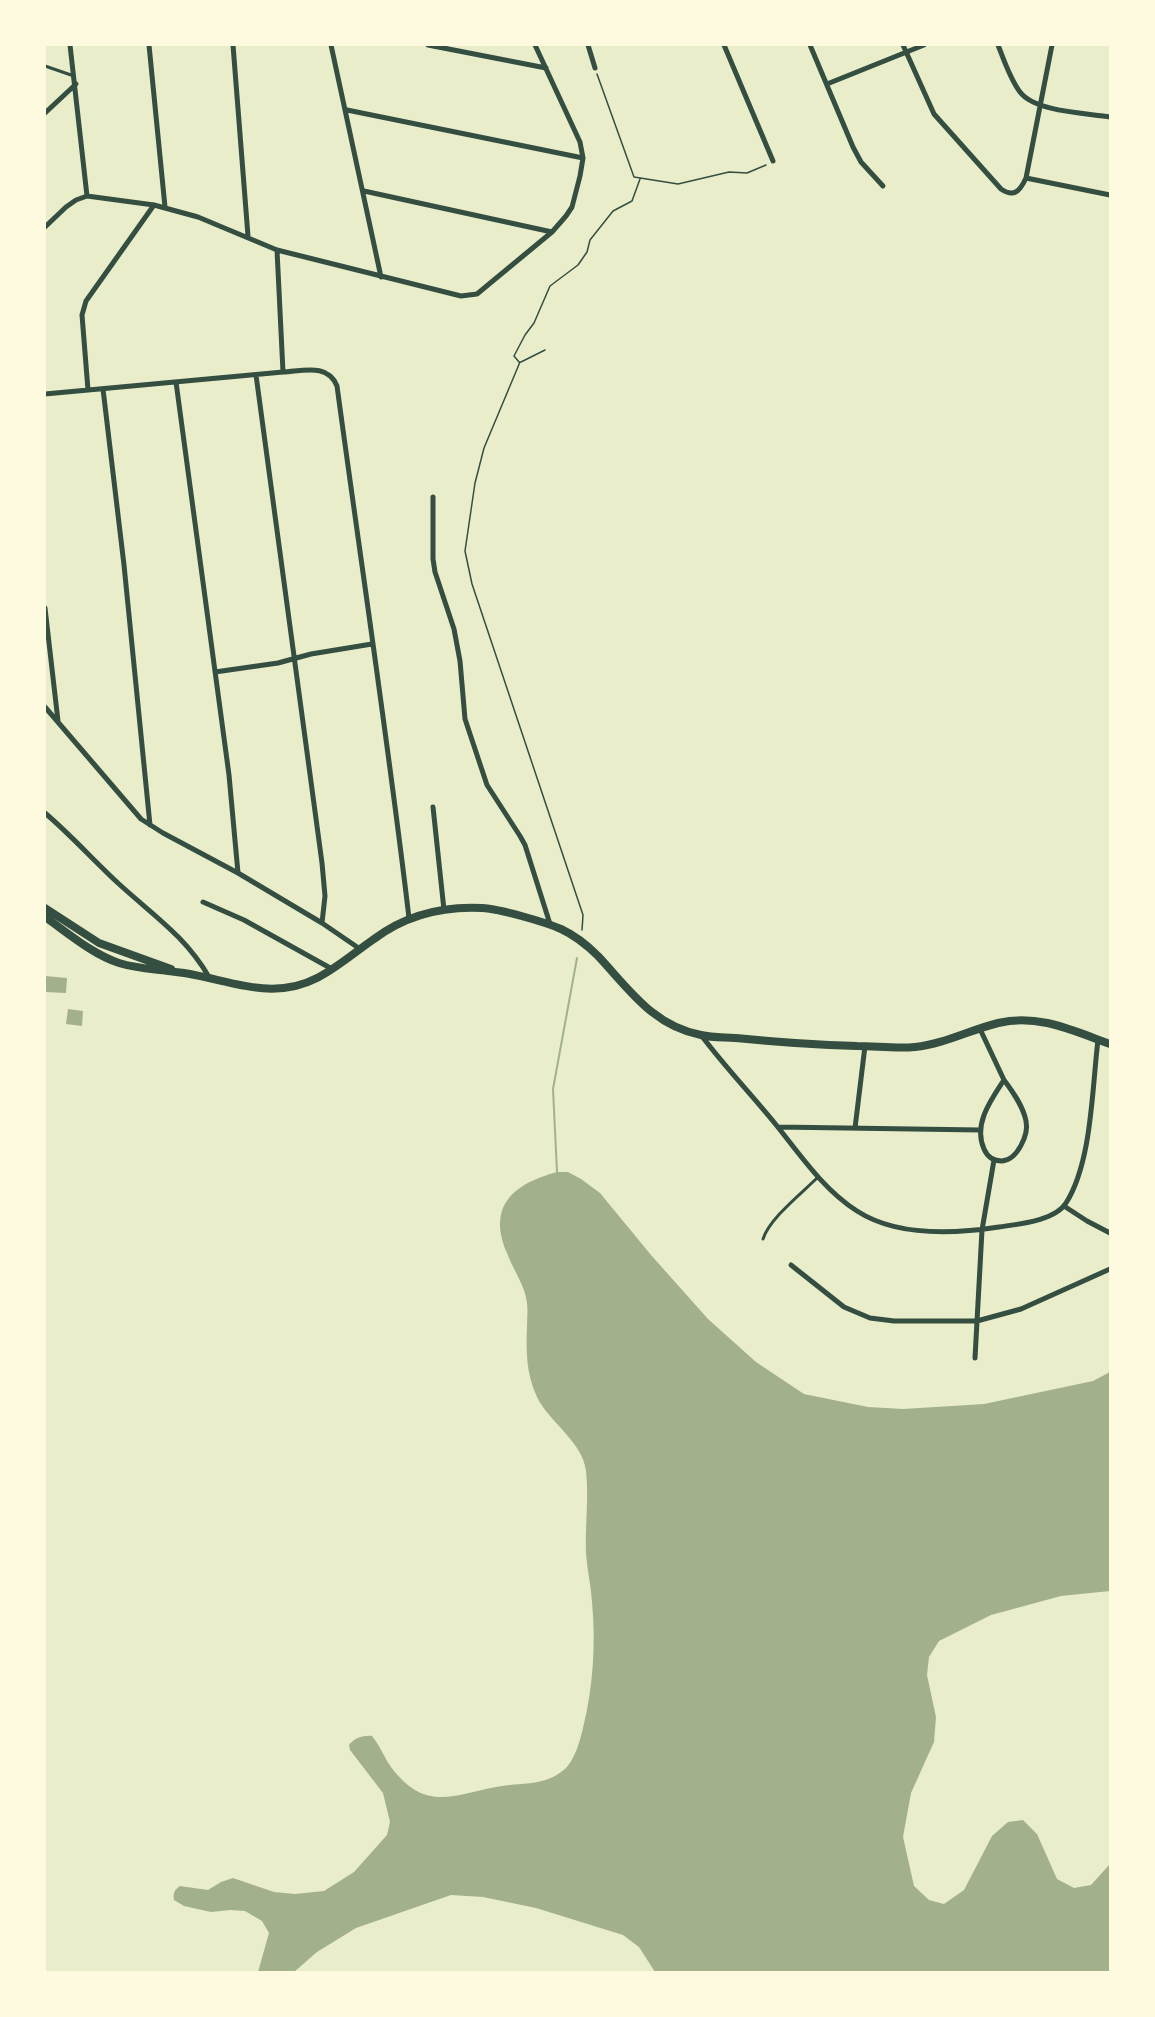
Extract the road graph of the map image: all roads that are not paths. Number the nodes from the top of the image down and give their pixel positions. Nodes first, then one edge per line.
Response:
1 (70, 45) edge
2 (149, 45) edge
3 (233, 45) edge
4 (332, 45) edge
5 (428, 45) edge
6 (535, 45) edge
7 (588, 45) edge
8 (724, 45) edge
9 (810, 45) edge
10 (903, 45) edge
11 (924, 45) edge
12 (998, 45) edge
13 (1052, 45) edge
14 (906, 53) junction
15 (45, 66) edge
16 (546, 68) junction
17 (595, 68) road end
18 (74, 76) junction
19 (76, 84) junction
20 (827, 84) junction
21 (1039, 105) junction
22 (346, 110) junction
23 (45, 113) edge
24 (1110, 117) edge
25 (583, 158) junction
26 (772, 161) road end
27 (1026, 178) junction
28 (884, 186) dead end
29 (364, 191) junction
30 (1110, 195) edge
31 (87, 196) junction
32 (154, 205) junction
33 (165, 207) junction
34 (45, 227) edge
35 (552, 232) junction
36 (248, 236) junction
37 (277, 250) junction
38 (381, 277) junction
39 (283, 372) junction
40 (256, 375) junction
41 (176, 382) junction
42 (103, 389) junction
43 (88, 390) junction
44 (45, 394) edge
45 (433, 497) dead end
46 (45, 608) edge
47 (372, 644) junction
48 (294, 659) junction
49 (215, 672) junction
50 (45, 707) edge
51 (58, 722) junction
52 (433, 807) dead end
53 (45, 813) edge
54 (150, 825) junction
55 (238, 873) junction
56 (203, 902) dead end
57 (45, 908) edge
58 (444, 910) junction
59 (45, 917) edge
60 (409, 918) junction
61 (322, 923) junction
62 (550, 926) junction
63 (360, 949) junction
64 (332, 969) junction
65 (176, 972) junction
66 (210, 979) junction
67 (980, 1029) junction
68 (701, 1035) junction
69 (1098, 1040) junction
70 (1110, 1044) edge
71 (865, 1046) junction
72 (1004, 1080) junction
73 (778, 1126) junction
74 (855, 1128) junction
75 (980, 1130) junction
76 (994, 1160) junction
77 (819, 1176) junction
78 (1064, 1206) junction
79 (982, 1230) junction
80 (1110, 1233) edge
81 (763, 1239) dead end
82 (791, 1265) dead end
83 (1110, 1269) edge
84 (977, 1321) junction
85 (975, 1358) dead end

1 - 18 street
2 - 33 street
3 - 36 street
4 - 22 street
5 - 16 street
6 - 16 street
7 - 17 street
8 - 26 street
9 - 20 street
10 - 14 street
11 - 14 street
12 - 21 street
13 - 21 street
14 - 20 street
14 - 27 street
15 - 18 lane
16 - 25 street
18 - 19 street
19 - 23 street
19 - 31 street
20 - 28 street
21 - 24 street
21 - 27 street
22 - 25 street
22 - 29 street
25 - 35 street
27 - 30 street
29 - 35 street
29 - 38 street
31 - 32 street
31 - 34 street
32 - 33 street
32 - 43 street
33 - 36 street
35 - 38 street
36 - 37 street
37 - 38 street
37 - 39 street
39 - 40 street
39 - 47 street
40 - 41 street
40 - 48 street
41 - 42 street
41 - 49 street
42 - 43 street
42 - 54 street
43 - 44 street
45 - 62 street
46 - 51 street
47 - 48 street
47 - 60 street
48 - 49 street
48 - 61 street
49 - 55 street
50 - 51 street
51 - 54 street
52 - 58 street
53 - 66 street
54 - 55 street
55 - 61 street
56 - 64 street
57 - 65 main road
58 - 60 main road
58 - 62 main road
59 - 65 main road
60 - 63 main road
61 - 63 street
62 - 68 main road
63 - 64 main road
64 - 66 main road
65 - 66 main road
67 - 69 main road
67 - 71 main road
67 - 72 street
68 - 71 main road
68 - 73 street
69 - 70 main road
69 - 78 street
71 - 74 street
72 - 75 street
72 - 76 street
73 - 74 street
73 - 77 street
74 - 75 street
75 - 76 street
76 - 79 street
77 - 79 street
77 - 81 lane
78 - 79 street
78 - 80 street
79 - 84 street
82 - 84 street
83 - 84 street
84 - 85 street

